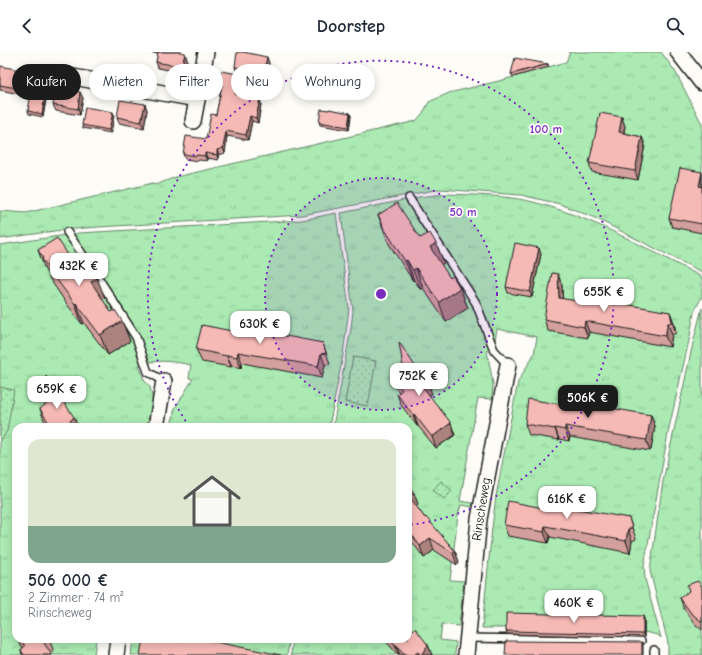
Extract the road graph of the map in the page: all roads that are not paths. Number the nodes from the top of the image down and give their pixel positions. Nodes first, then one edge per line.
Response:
1 (206, 52) edge
2 (678, 52) edge
3 (204, 64) edge
4 (81, 79) edge
5 (702, 83) edge
6 (165, 94) edge
7 (197, 100) edge
8 (193, 121) dead end
9 (409, 198) dead end
10 (67, 232) dead end
11 (508, 365) joint
12 (164, 381) joint
13 (157, 423) edge
14 (467, 638) junction
15 (641, 641) edge
16 (118, 643) edge
17 (116, 655) edge
18 (466, 655) edge

1 - 3 street
2 - 5 street
4 - 6 street
7 - 8 street
9 - 11 lane
10 - 12 lane
11 - 14 street, Rinscheweg
12 - 13 street
14 - 15 lane
14 - 18 street, Rinscheweg
16 - 17 street

